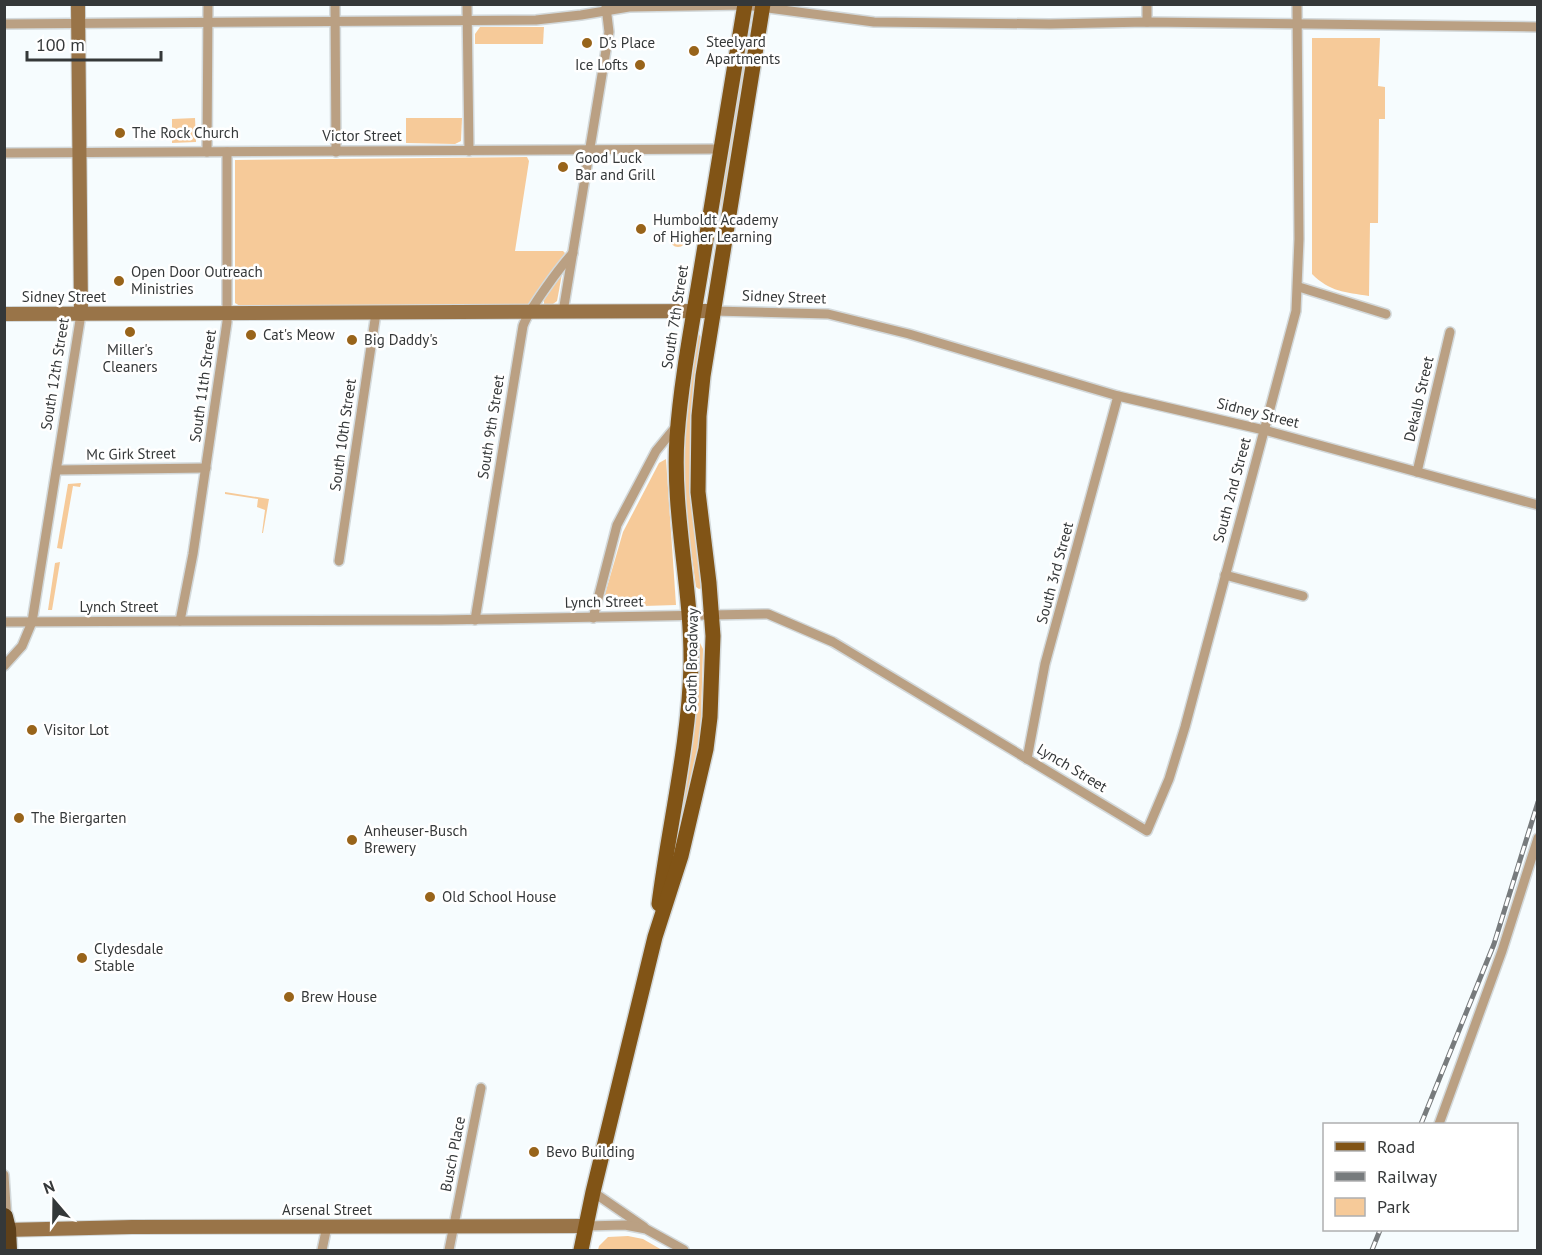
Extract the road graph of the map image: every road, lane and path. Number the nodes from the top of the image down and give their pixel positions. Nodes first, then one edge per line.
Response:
1 (78, 4) edge
2 (208, 4) edge
3 (335, 4) edge
4 (467, 4) edge
5 (1147, 4) edge
6 (1297, 4) edge
7 (745, 5) edge
8 (763, 6) edge
9 (606, 8) edge
10 (468, 20) junction
11 (335, 21) junction
12 (208, 22) junction
13 (1147, 22) junction
14 (78, 23) junction
15 (4, 24) edge
16 (1297, 25) junction
17 (1538, 27) edge
18 (720, 149) junction
19 (590, 150) junction
20 (470, 151) junction
21 (207, 152) junction
22 (227, 152) junction
23 (336, 152) junction
24 (4, 153) edge
25 (80, 153) junction
26 (573, 253) junction
27 (1299, 287) junction
28 (694, 311) junction
29 (714, 311) junction
30 (376, 312) junction
31 (531, 312) junction
32 (563, 312) junction
33 (228, 313) junction
34 (4, 314) edge
35 (81, 314) junction
36 (1386, 314) dead end
37 (1450, 332) dead end
38 (1118, 396) junction
39 (678, 424) junction
40 (1264, 430) junction
41 (206, 468) junction
42 (57, 470) junction
43 (1417, 472) junction
44 (1538, 505) edge
45 (339, 561) dead end
46 (1225, 575) junction
47 (1304, 596) dead end
48 (689, 616) junction
49 (712, 616) junction
50 (593, 618) junction
51 (475, 620) junction
52 (180, 621) junction
53 (4, 622) edge
54 (32, 622) junction
55 (4, 666) edge
56 (1027, 759) junction
57 (1147, 831) joint
58 (1538, 838) edge
59 (655, 937) junction
60 (481, 1088) dead end
61 (1440, 1123) edge
62 (4, 1175) edge
63 (593, 1192) junction
64 (5, 1226) edge
65 (327, 1226) junction
66 (454, 1226) junction
67 (586, 1226) junction
68 (646, 1228) junction
69 (8, 1251) edge
70 (322, 1251) edge
71 (449, 1251) edge
72 (581, 1251) edge
73 (684, 1251) edge

1 - 14 street, South 12th Street
2 - 12 street
3 - 11 street
4 - 10 street
5 - 13 street
6 - 16 street, South 2nd Street
7 - 8 street
7 - 9 street
7 - 18 main road, South 7th Street
8 - 13 street
8 - 29 main road
9 - 10 street
9 - 19 street, South 9th Street
10 - 11 street
10 - 20 street
11 - 12 street
11 - 23 street
12 - 14 street
12 - 21 street
13 - 16 street
14 - 15 street
14 - 25 street, South 12th Street
16 - 17 street
16 - 27 street, South 2nd Street
18 - 19 street, Victor Street
18 - 28 main road, South 7th Street
19 - 20 street, Victor Street
19 - 26 street, South 9th Street
20 - 23 street, Victor Street
21 - 22 street, Victor Street
21 - 25 street, Victor Street
22 - 23 street, Victor Street
22 - 33 street, South 11th Street
24 - 25 street, Victor Street
25 - 35 street, South 12th Street
26 - 31 street, South 9th Street
26 - 32 street, South 9th Street
27 - 36 street
27 - 40 street, South 2nd Street
28 - 29 street, Sidney Street
28 - 32 street, Sidney Street
28 - 39 main road, South 7th Street
29 - 38 street, Sidney Street
29 - 49 main road, South Broadway
30 - 31 street, Sidney Street
30 - 33 street, Sidney Street
30 - 45 street, South 10th Street
31 - 32 street, Sidney Street
31 - 51 street, South 9th Street
33 - 35 street, Sidney Street
33 - 41 street, South 11th Street
34 - 35 street, Sidney Street
35 - 42 street, South 12th Street
37 - 43 street, Dekalb Street
38 - 40 street, Sidney Street
38 - 56 street, South 3rd Street
39 - 48 main road, South Broadway
39 - 50 street, South 7th Street
40 - 43 street, Sidney Street
40 - 46 street, South 2nd Street
41 - 42 street, Mc Girk Street
41 - 52 street, South 11th Street
42 - 54 street, South 12th Street
43 - 44 street, Sidney Street
46 - 47 street
46 - 57 street, South 2nd Street
48 - 49 street, Lynch Street
48 - 50 street, Lynch Street
48 - 59 main road, South Broadway
49 - 56 street, Lynch Street
49 - 59 main road, South Broadway
50 - 51 street, Lynch Street
51 - 52 street, Lynch Street
52 - 54 street, Lynch Street
53 - 54 street, Lynch Street
54 - 55 street, South 12th Street
56 - 57 street, Lynch Street
58 - 61 street
59 - 63 main road, South Broadway
60 - 66 street, Busch Place
62 - 64 street
63 - 67 main road, South Broadway
63 - 68 street, Arsenal Street
64 - 65 street, Arsenal Street
64 - 69 highway
65 - 66 street, Arsenal Street
65 - 70 street
66 - 67 street, Arsenal Street
66 - 71 street
67 - 68 street, Arsenal Street
67 - 72 main road, South Broadway
68 - 73 street, Arsenal Street

